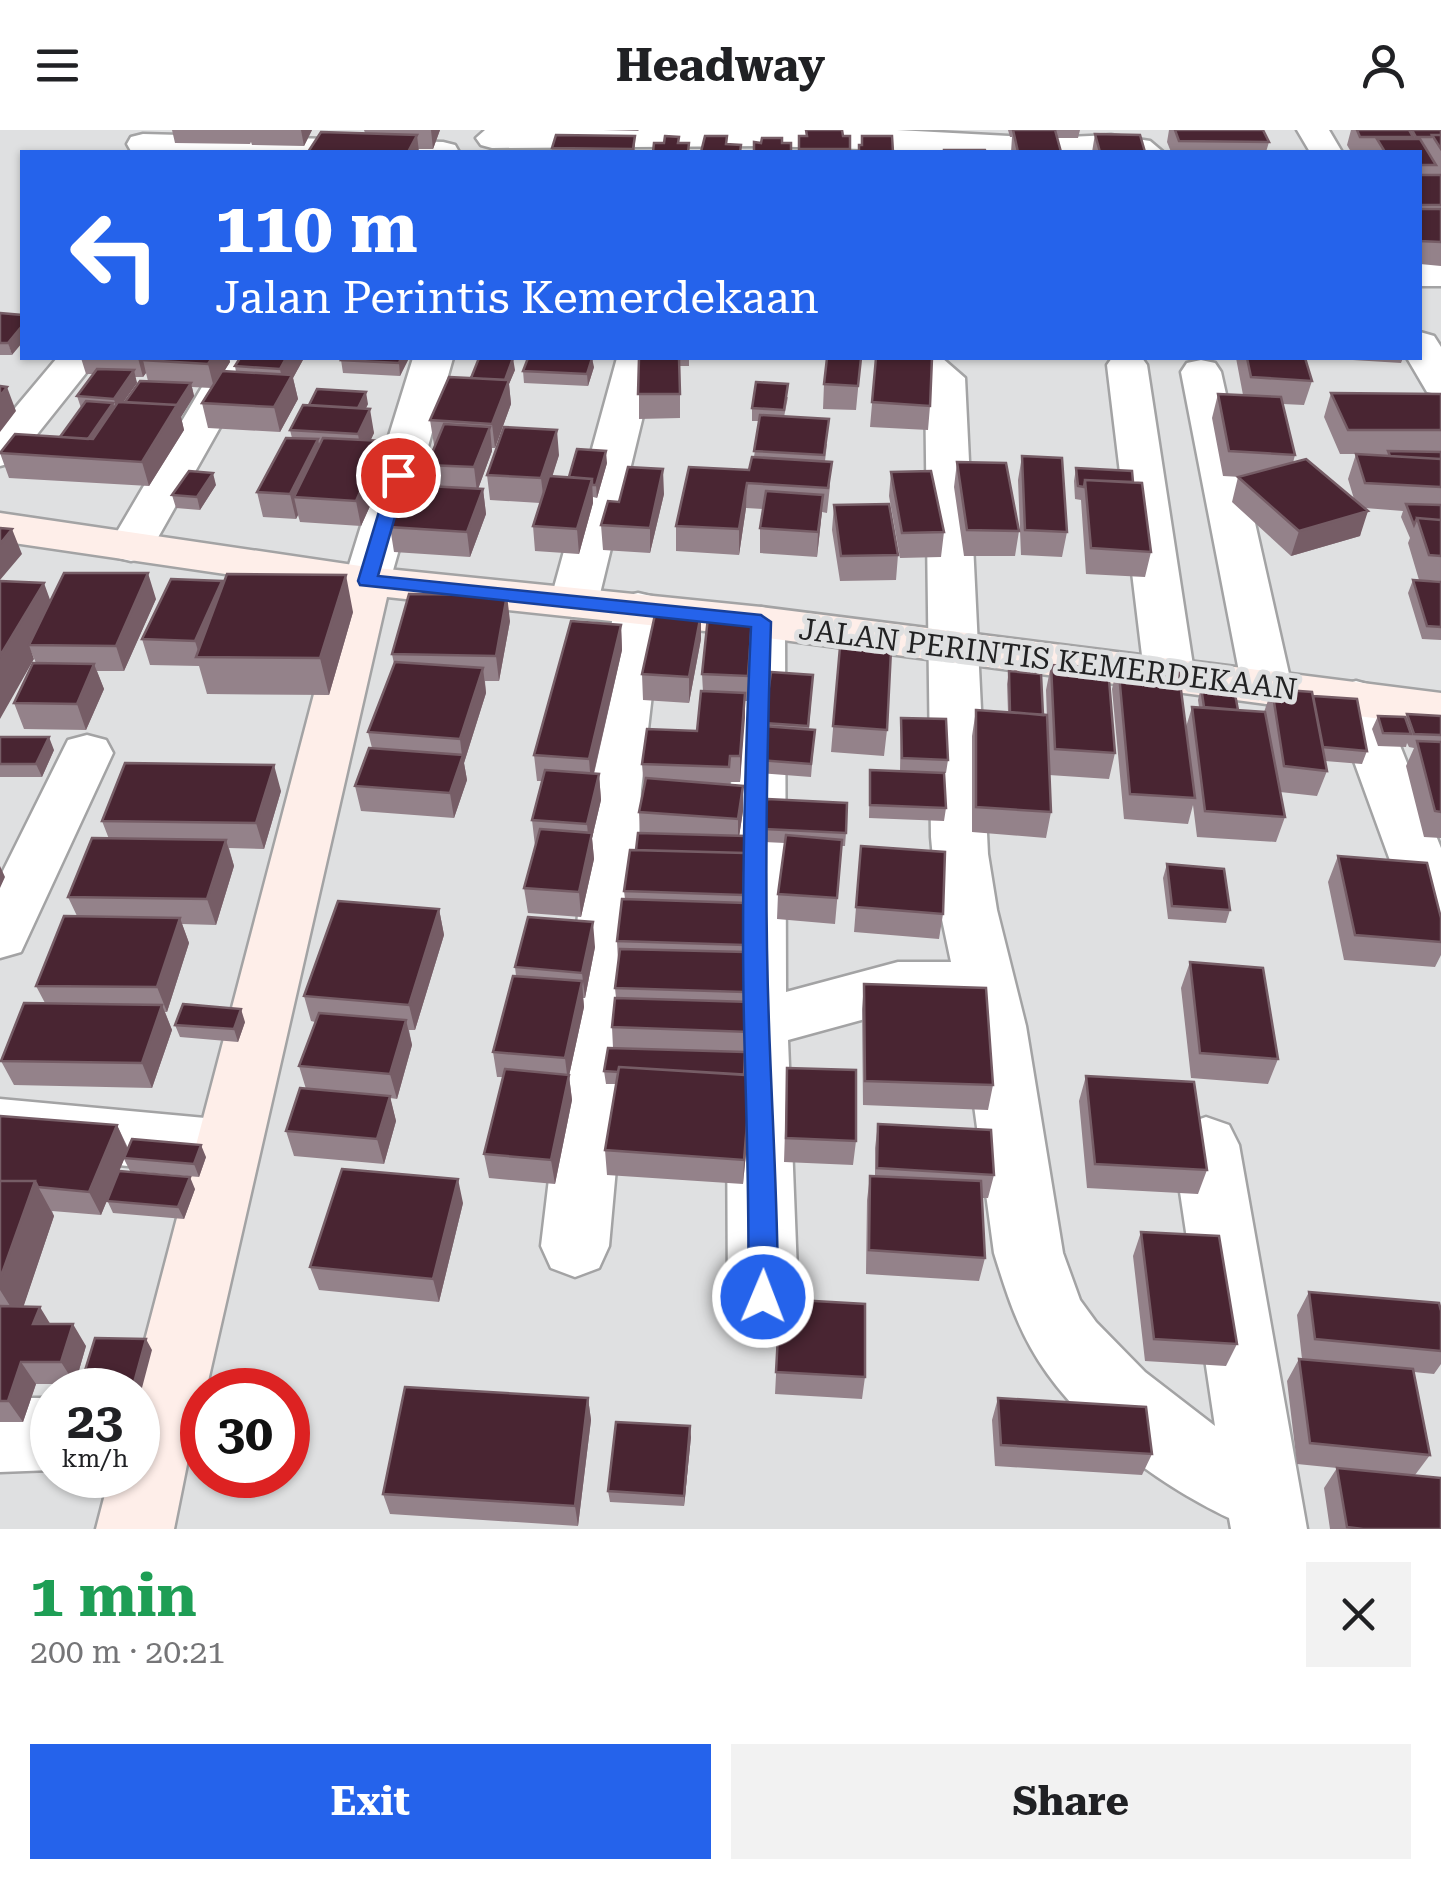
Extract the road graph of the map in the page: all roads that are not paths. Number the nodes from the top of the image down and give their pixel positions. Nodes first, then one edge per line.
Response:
1 (492, 140) edge
2 (143, 144) dead end
3 (368, 150) edge
4 (1142, 150) edge
5 (1422, 348) edge
6 (76, 360) edge
7 (238, 360) edge
8 (432, 360) edge
9 (636, 360) edge
10 (920, 360) edge
11 (1128, 365) dead end
12 (1201, 372) dead end
13 (1441, 383) edge
14 (0, 453) edge
15 (0, 527) edge
16 (130, 548) junction
17 (367, 581) junction
18 (574, 602) junction
19 (638, 608) junction
20 (761, 622) junction
21 (951, 647) junction
22 (1169, 672) junction
23 (1267, 687) junction
24 (1356, 698) junction
25 (1441, 710) edge
26 (87, 753) dead end
27 (1441, 921) edge
28 (0, 936) edge
29 (983, 985) junction
30 (756, 1024) junction
31 (0, 1126) edge
32 (1206, 1145) edge
33 (226, 1148) junction
34 (574, 1246) dead end
35 (763, 1297) dead end
36 (160, 1391) edge
37 (30, 1434) edge
38 (0, 1435) edge
39 (139, 1498) edge
40 (1266, 1512) edge
41 (135, 1529) edge

1 - 4 street
2 - 3 street
5 - 13 street
6 - 14 street
7 - 16 street
8 - 17 street
9 - 18 street
10 - 21 street
11 - 22 street
12 - 23 street
15 - 16 street, JALAN PERINTIS KEMERDEKAAN
16 - 17 street, JALAN PERINTIS KEMERDEKAAN
17 - 18 street, JALAN PERINTIS KEMERDEKAAN
17 - 33 street
18 - 19 street, JALAN PERINTIS KEMERDEKAAN
19 - 20 street, JALAN PERINTIS KEMERDEKAAN
19 - 34 street
20 - 21 street, JALAN PERINTIS KEMERDEKAAN
20 - 30 street
21 - 22 street, JALAN PERINTIS KEMERDEKAAN
21 - 29 street
22 - 23 street, JALAN PERINTIS KEMERDEKAAN
23 - 24 street, JALAN PERINTIS KEMERDEKAAN
24 - 25 street, JALAN PERINTIS KEMERDEKAAN
24 - 27 street
26 - 28 street
29 - 30 street
29 - 40 street
30 - 35 street
31 - 33 street
32 - 40 street
33 - 36 street
37 - 38 street
39 - 41 street

